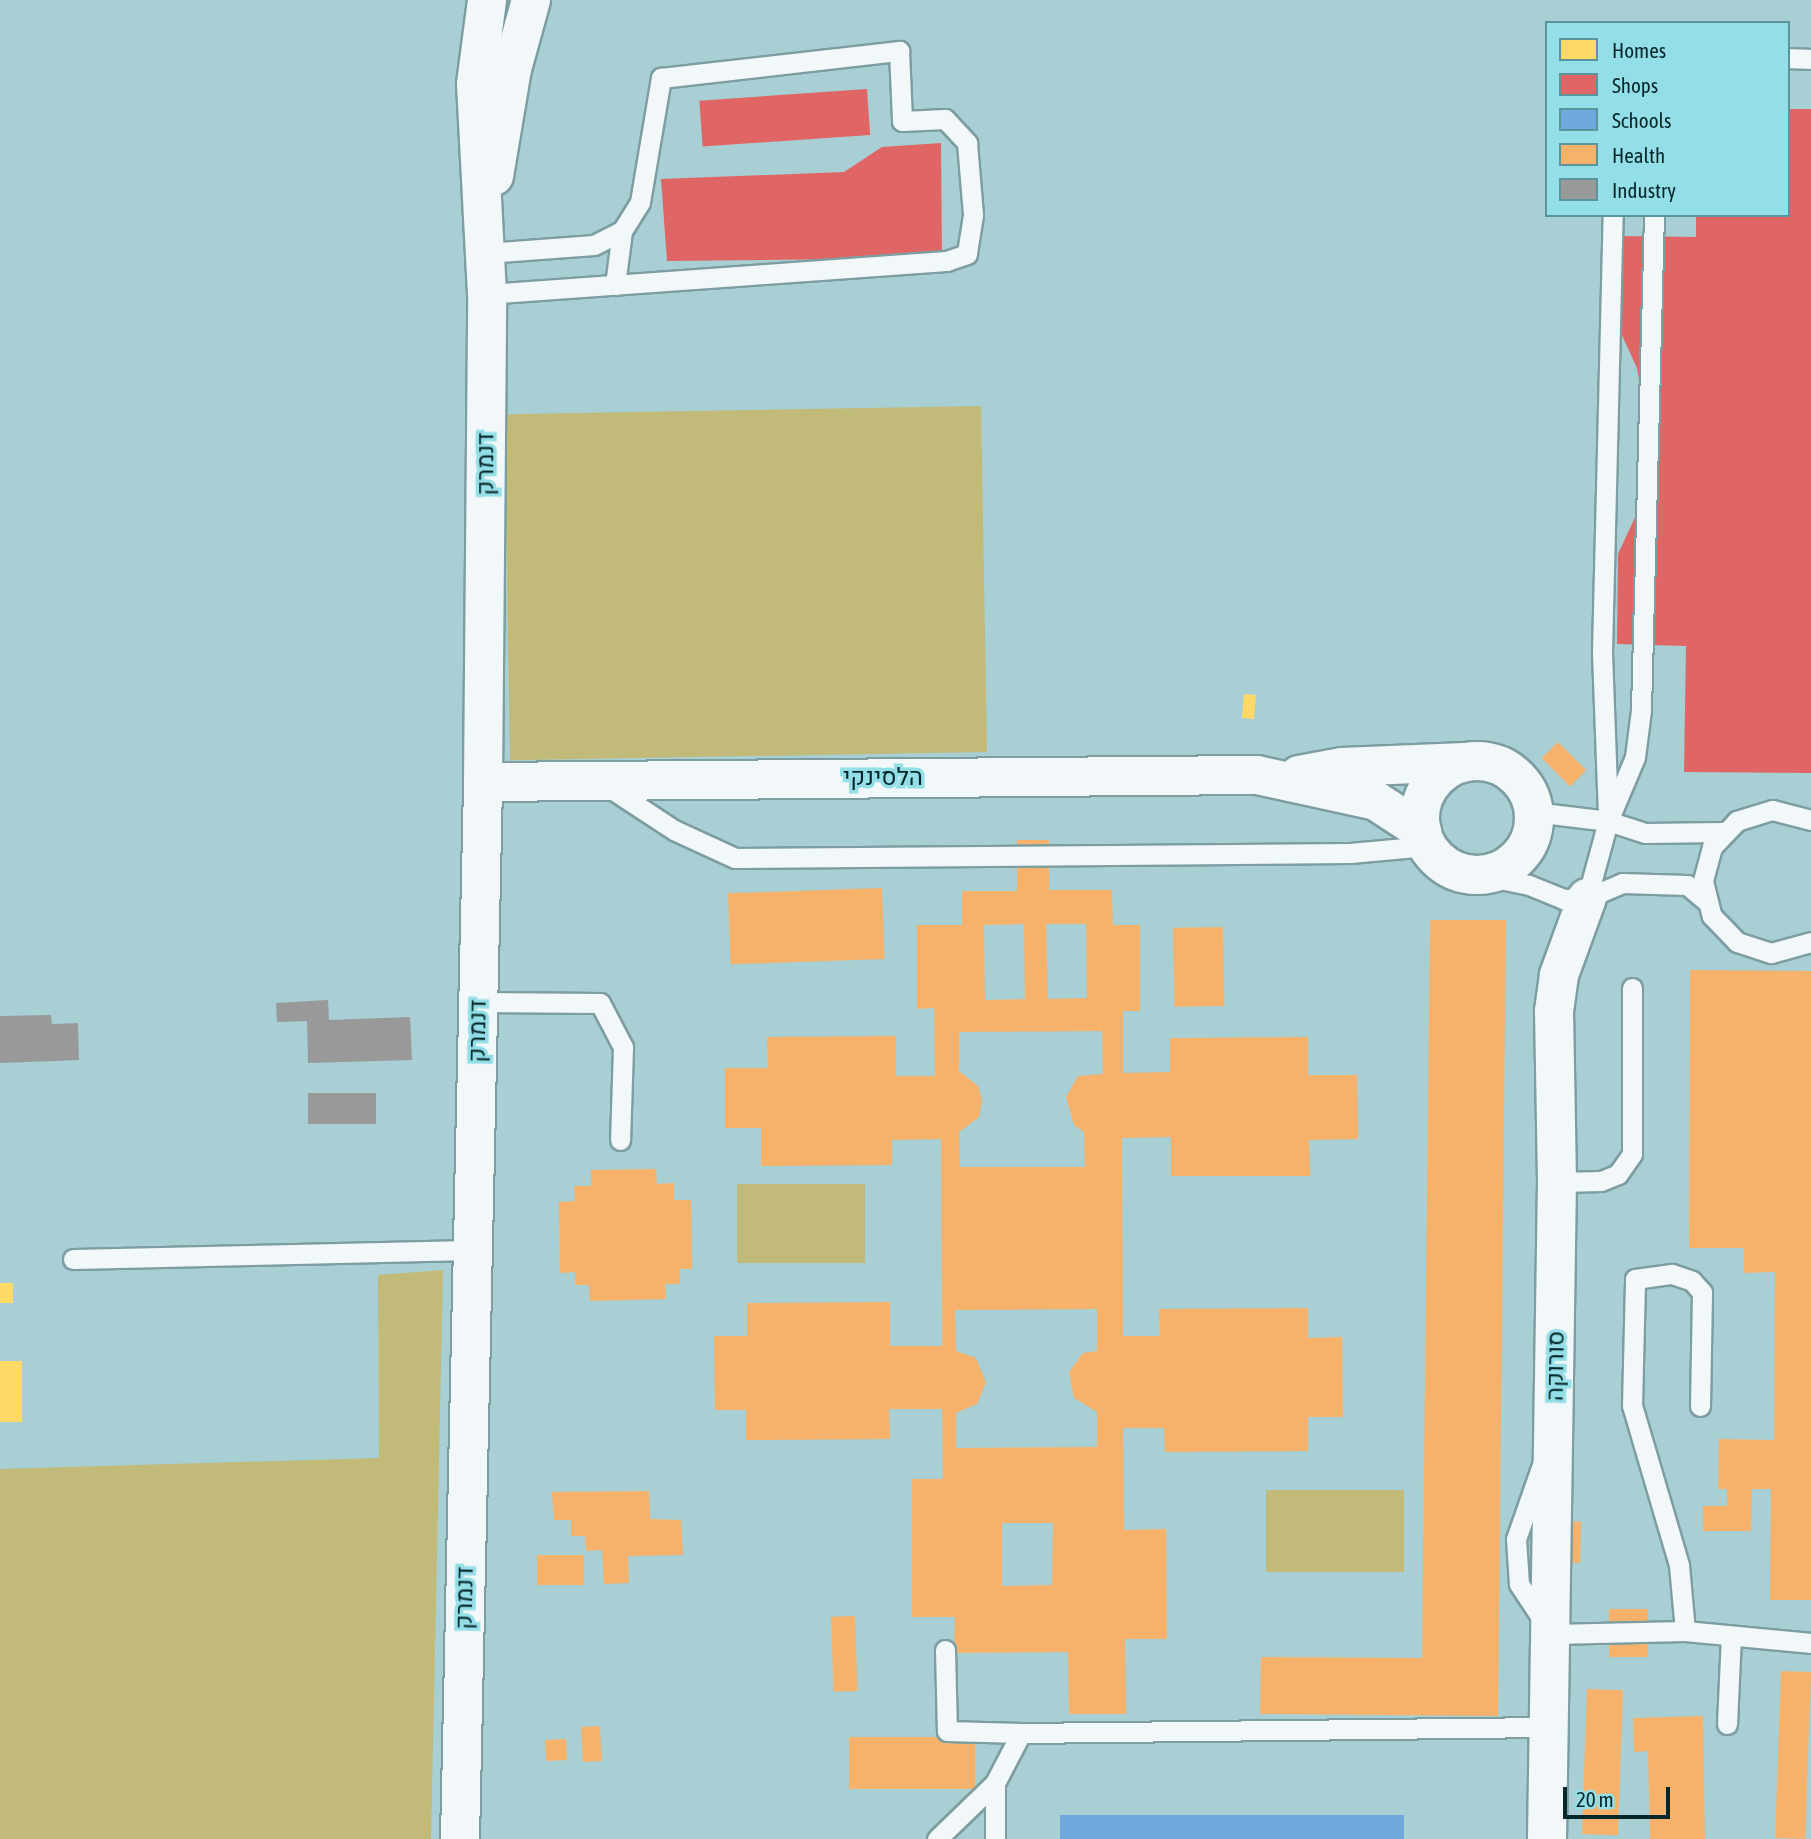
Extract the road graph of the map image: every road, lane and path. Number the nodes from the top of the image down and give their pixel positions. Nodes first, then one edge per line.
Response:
1 (487, 0) edge
2 (531, 0) edge
3 (1790, 58) edge
4 (1811, 59) edge
5 (1613, 217) edge
6 (1654, 217) edge
7 (622, 231) junction
8 (486, 238) junction
9 (615, 285) junction
10 (487, 294) junction
11 (1466, 762) junction
12 (1283, 778) junction
13 (597, 779) junction
14 (483, 782) junction
15 (1534, 812) junction
16 (1811, 820) edge
17 (1608, 821) junction
18 (1723, 832) junction
19 (1424, 839) junction
20 (1480, 875) junction
21 (1587, 898) junction
22 (1705, 900) junction
23 (1811, 942) edge
24 (1632, 988) dead end
25 (478, 1002) junction
26 (620, 1140) dead end
27 (1557, 1182) junction
28 (471, 1250) junction
29 (73, 1259) dead end
30 (1700, 1406) dead end
31 (1685, 1631) junction
32 (1552, 1634) junction
33 (1731, 1636) junction
34 (1811, 1643) edge
35 (945, 1650) dead end
36 (1727, 1724) dead end
37 (1549, 1727) junction
38 (1021, 1733) junction
39 (995, 1783) junction
40 (460, 1839) edge
41 (937, 1839) edge
42 (995, 1839) edge
43 (1547, 1839) edge

1 - 8 street, דנמרק
2 - 8 street, דנמרק
3 - 4 lane
5 - 17 lane
6 - 17 lane
7 - 8 lane
7 - 9 lane
7 - 9 lane
8 - 10 street, דנמרק
9 - 10 lane
10 - 14 street, דנמרק
11 - 12 street, הלסינקי
11 - 15 street
11 - 19 street
12 - 13 street, הלסינקי
12 - 19 street, הלסינקי
13 - 14 street, הלסינקי
13 - 19 lane
14 - 25 street, דנמרק
15 - 17 lane
15 - 20 street
16 - 18 lane
17 - 18 lane
17 - 21 lane
18 - 22 lane
19 - 20 street
20 - 21 lane
21 - 22 lane
21 - 27 street, סורוקה
22 - 23 lane
24 - 27 lane
25 - 26 lane
25 - 28 street, דנמרק
27 - 32 street, סורוקה
28 - 29 lane
28 - 40 street, דנמרק
30 - 31 lane
31 - 32 lane
31 - 33 lane
32 - 37 street, סורוקה
33 - 34 lane
33 - 36 lane
35 - 38 lane
37 - 38 lane
37 - 43 street, סורוקה
38 - 39 lane
39 - 41 lane
39 - 42 lane

